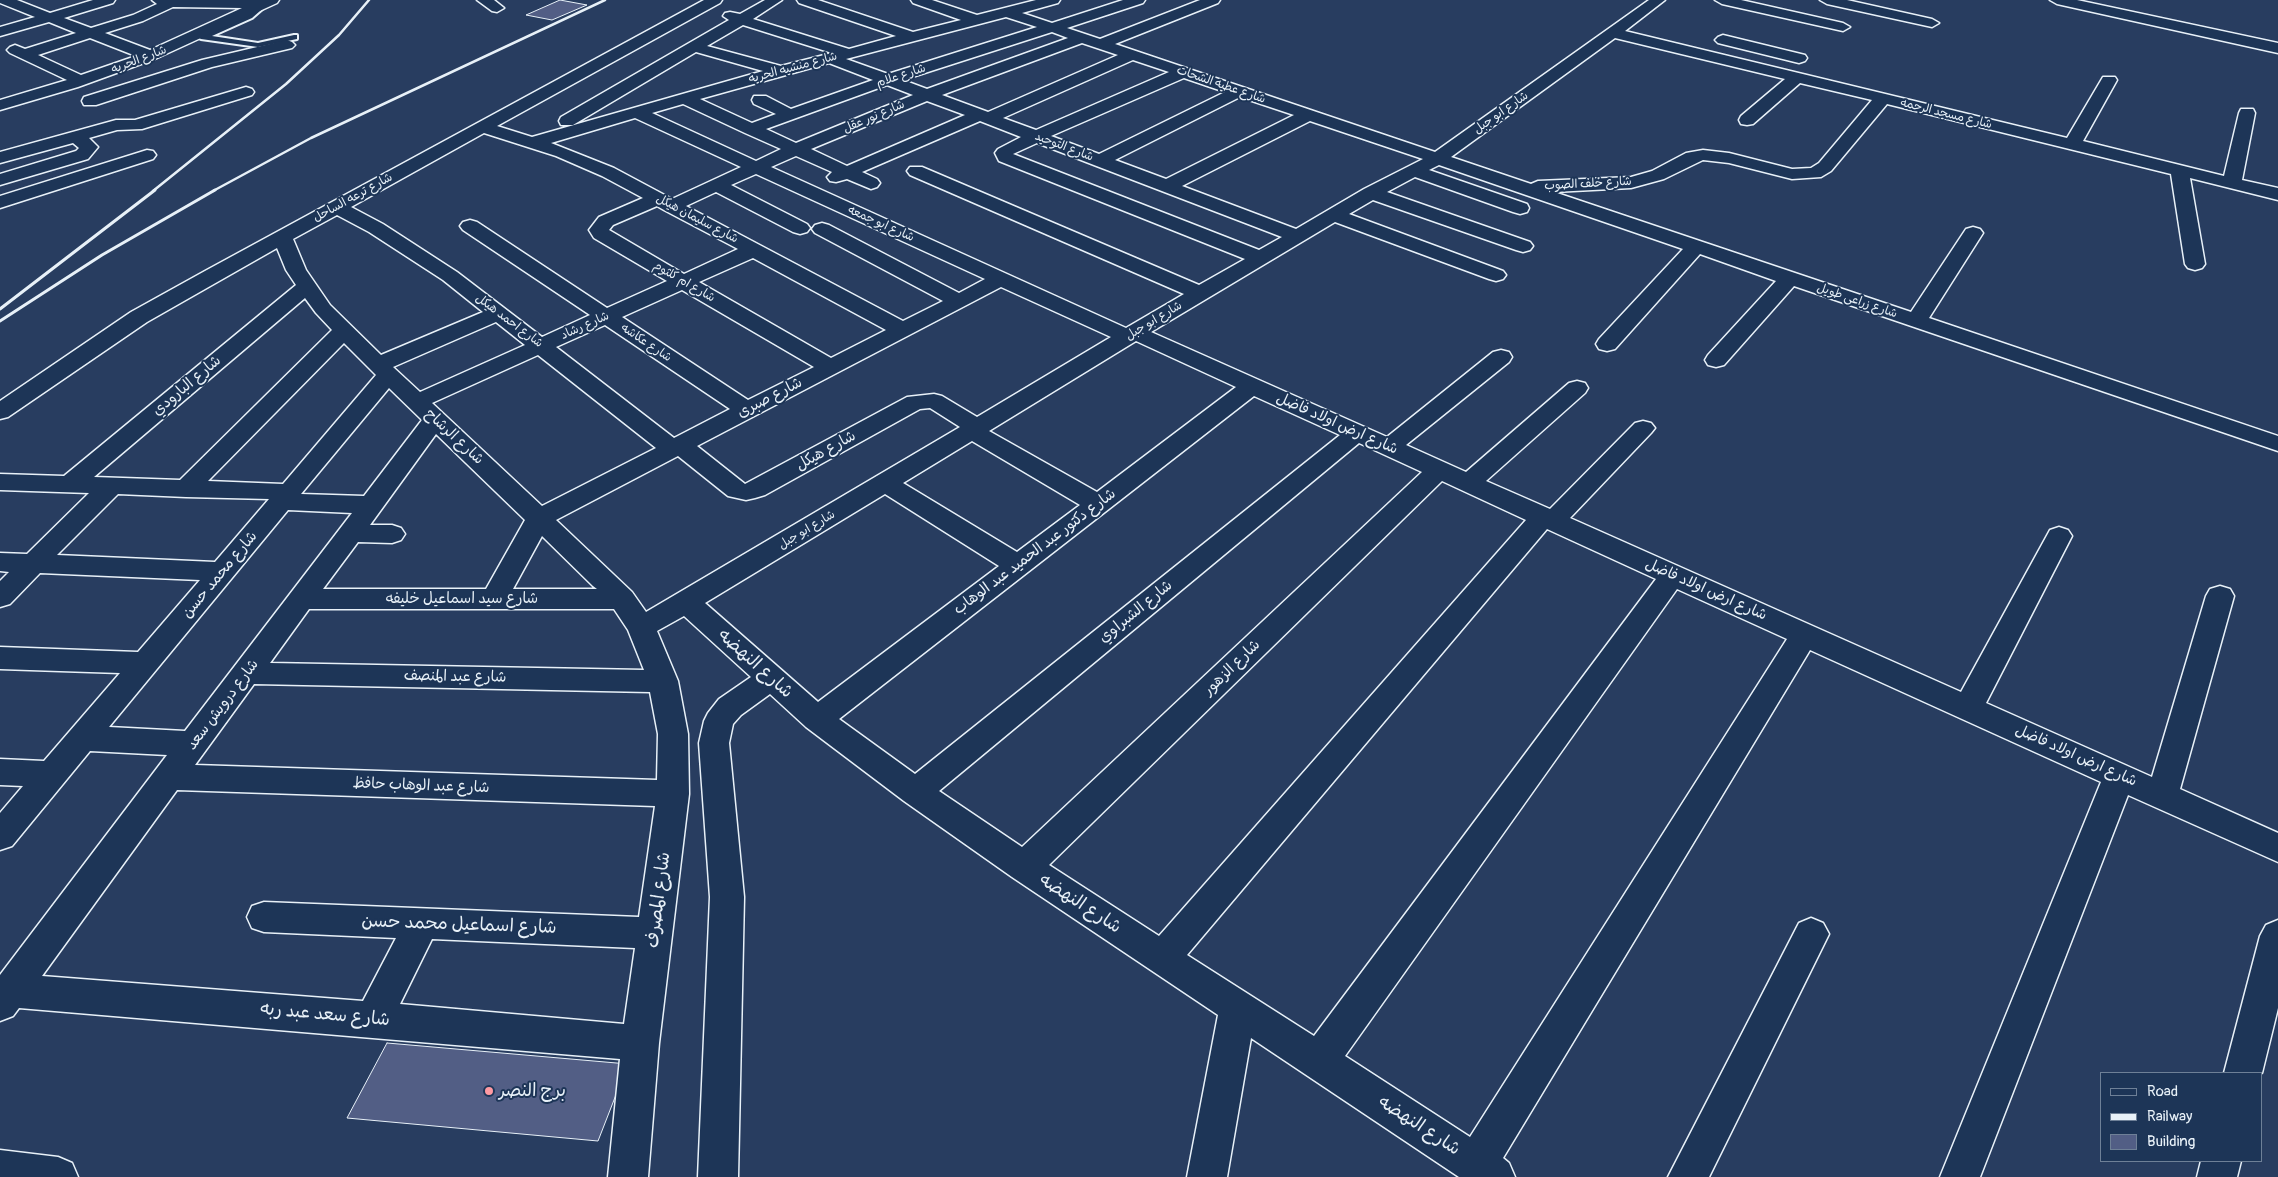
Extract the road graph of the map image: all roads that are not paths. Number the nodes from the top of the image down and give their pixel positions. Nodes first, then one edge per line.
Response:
1 (108, 0) edge
2 (484, 0) edge
3 (775, 0) edge
4 (804, 0) edge
5 (918, 0) edge
6 (1053, 0) edge
7 (1138, 0) edge
8 (1213, 0) edge
9 (1658, 0) edge
10 (1722, 0) edge
11 (1827, 0) edge
12 (2057, 0) edge
13 (5, 1) edge
14 (169, 1) edge
15 (268, 2) edge
16 (1028, 2) edge
17 (709, 3) edge
18 (2137, 5) dead end
19 (497, 8) dead end
20 (866, 8) dead end
21 (1006, 12) junction
22 (848, 15) junction
23 (2125, 15) junction
24 (48, 18) junction
25 (138, 18) junction
26 (742, 19) junction
27 (976, 20) junction
28 (164, 22) dead end
29 (1932, 24) dead end
30 (182, 26) dead end
31 (1843, 27) dead end
32 (1052, 28) junction
33 (242, 29) dead end
34 (0, 32) edge
35 (210, 32) junction
36 (1614, 33) junction
37 (88, 34) junction
38 (917, 35) junction
39 (1706, 36) dead end
40 (1082, 38) junction
41 (290, 41) joint
42 (0, 43) edge
43 (1101, 44) junction
44 (695, 47) junction
45 (2278, 48) edge
46 (847, 53) junction
47 (24, 54) junction
48 (967, 54) junction
49 (1132, 55) junction
50 (150, 56) junction
51 (830, 58) junction
52 (1799, 58) dead end
53 (208, 63) junction
54 (781, 71) junction
55 (1183, 72) junction
56 (1797, 78) junction
57 (887, 80) junction
58 (2109, 80) dead end
59 (76, 83) junction
60 (1239, 91) junction
61 (927, 95) junction
62 (683, 98) junction
63 (1883, 98) junction
64 (760, 100) dead end
65 (0, 105) edge
66 (103, 112) junction
67 (635, 112) junction
68 (2248, 113) dead end
69 (790, 115) junction
70 (1308, 115) junction
71 (984, 117) junction
72 (1747, 120) dead end
73 (483, 127) junction
74 (751, 129) junction
75 (76, 136) junction
76 (1036, 136) junction
77 (532, 141) junction
78 (2072, 145) junction
79 (796, 149) junction
80 (148, 155) dead end
81 (0, 158) edge
82 (1437, 159) junction
83 (1100, 161) junction
84 (756, 167) junction
85 (916, 171) dead end
86 (1415, 171) junction
87 (2180, 171) junction
88 (847, 172) junction
89 (0, 180) edge
90 (871, 183) dead end
91 (2232, 183) junction
92 (716, 185) junction
93 (1167, 186) junction
94 (806, 190) junction
95 (1371, 193) junction
96 (2278, 194) edge
97 (1521, 198) junction
98 (0, 202) edge
99 (665, 202) junction
100 (337, 207) junction
101 (1334, 215) junction
102 (470, 226) dead end
103 (800, 228) dead end
104 (822, 229) dead end
105 (1973, 233) dead end
106 (1298, 236) junction
107 (282, 237) junction
108 (1524, 246) dead end
109 (1696, 246) junction
110 (753, 250) junction
111 (1261, 258) junction
112 (2196, 264) dead end
113 (1496, 275) dead end
114 (1790, 278) junction
115 (1001, 279) junction
116 (683, 282) junction
117 (306, 287) junction
118 (1200, 293) junction
119 (959, 301) junction
120 (499, 314) junction
121 (606, 316) junction
122 (1916, 321) junction
123 (904, 330) junction
124 (343, 331) junction
125 (1131, 335) junction
126 (1607, 344) dead end
127 (541, 346) junction
128 (1501, 357) dead end
129 (1716, 360) dead end
130 (830, 367) junction
131 (383, 370) junction
132 (1252, 386) junction
133 (1576, 388) dead end
134 (426, 410) junction
135 (746, 410) junction
136 (0, 412) edge
137 (1642, 428) dead end
138 (975, 429) junction
139 (1357, 433) junction
140 (2278, 444) edge
141 (676, 447) junction
142 (1389, 447) junction
143 (1439, 470) junction
144 (0, 482) edge
145 (885, 483) junction
146 (1468, 483) junction
147 (68, 485) junction
148 (111, 486) junction
149 (186, 489) junction
150 (285, 497) junction
151 (1098, 504) junction
152 (372, 505) junction
153 (539, 518) junction
154 (1548, 519) junction
155 (351, 533) junction
156 (392, 534) dead end
157 (2059, 536) dead end
158 (0, 562) edge
159 (34, 564) junction
160 (1017, 566) junction
161 (221, 572) junction
162 (1673, 575) junction
163 (2220, 596) dead end
164 (0, 597) edge
165 (301, 599) junction
166 (494, 599) junction
167 (622, 600) junction
168 (686, 602) junction
169 (640, 627) junction
170 (1805, 634) junction
171 (0, 658) edge
172 (145, 663) junction
173 (246, 674) junction
174 (770, 678) junction
175 (663, 681) junction
176 (1968, 708) junction
177 (817, 719) junction
178 (81, 738) junction
179 (193, 744) junction
180 (0, 772) edge
181 (51, 774) junction
182 (2120, 776) junction
183 (169, 777) junction
184 (915, 792) junction
185 (673, 794) junction
186 (2162, 796) junction
187 (0, 836) edge
188 (2278, 848) edge
189 (1024, 867) junction
190 (264, 917) dead end
191 (422, 924) junction
192 (655, 933) junction
193 (1811, 934) dead end
194 (2278, 936) edge
195 (1162, 958) junction
196 (5, 997) edge
197 (1238, 1008) junction
198 (373, 1019) junction
199 (640, 1043) junction
200 (1319, 1061) junction
201 (2243, 1072) edge
202 (2221, 1162) edge
203 (0, 1170) edge
204 (1486, 1170) edge
205 (58, 1177) edge
206 (628, 1177) edge
207 (718, 1177) edge
208 (1207, 1177) edge
209 (1688, 1177) edge
210 (1960, 1177) edge
211 (2217, 1177) edge

1 - 24 street
2 - 19 street
3 - 26 street
4 - 22 street
5 - 27 street
6 - 16 street, شارع منشيه الحريه
7 - 32 street, شارع علام
8 - 43 street
9 - 36 street, شارع ابو جبل
10 - 31 street
11 - 29 street
12 - 23 street
13 - 24 street
14 - 15 street
14 - 25 street
15 - 35 street, شارع الحريه
16 - 21 street, شارع منشيه الحريه
17 - 26 street
17 - 73 street, شارع ترعه الساحل
18 - 23 street
20 - 22 street
21 - 27 street, شارع منشيه الحريه
21 - 32 street, شارع عطيه الشحات
22 - 38 street
23 - 45 street
24 - 34 street
24 - 37 street
25 - 28 street
25 - 37 street
26 - 44 street
26 - 46 street
27 - 38 street, شارع منشيه الحريه
30 - 35 street
32 - 40 street, شارع عطيه الشحات
32 - 48 street, شارع علام
33 - 35 lane
35 - 41 lane
35 - 50 street, شارع الحريه
36 - 56 street, شارع مسجد الرحمه
36 - 82 street, شارع ابو جبل
37 - 47 street
37 - 50 street
38 - 46 street, شارع منشيه الحريه
38 - 48 street
39 - 52 street
40 - 43 street, شارع عطيه الشحات
40 - 61 street, شارع نور عقل
41 - 53 street
42 - 47 street
43 - 49 street, شارع عطيه الشحات
44 - 54 street
44 - 77 street
46 - 51 street, شارع منشيه الحريه
47 - 59 street
48 - 57 street, شارع علام
49 - 55 street, شارع عطيه الشحات
49 - 71 street
50 - 59 street, شارع الحريه
51 - 54 street, شارع منشيه الحريه
51 - 57 street, شارع التوحيد
53 - 66 street
53 - 66 street
54 - 62 street, شارع منشيه الحريه
55 - 60 street, شارع عطيه الشحات
55 - 76 street
56 - 63 street, شارع مسجد الرحمه
56 - 72 street
57 - 61 street, شارع التوحيد
57 - 69 street, شارع علام
58 - 78 street
59 - 65 street, شارع الحريه
59 - 66 street
60 - 70 street, شارع عطيه الشحات
60 - 83 street
61 - 71 street, شارع التوحيد
61 - 79 street, شارع نور عقل
62 - 67 street, شارع منشيه الحريه
62 - 74 street
63 - 78 street, شارع مسجد الرحمه
63 - 97 street, شارع خلف الصوب
64 - 69 street
66 - 75 street
67 - 77 street, شارع منشيه الحريه
67 - 84 street, شارع ابو جمعه
68 - 91 street
69 - 74 street, شارع علام
70 - 82 street, شارع عطيه الشحات
70 - 93 street
71 - 76 street, شارع التوحيد
71 - 88 street
73 - 77 street, شارع سليمان هيكل
73 - 100 street, شارع ترعه الساحل
74 - 79 street
75 - 81 street
75 - 89 street
76 - 83 street, شارع التوحيد
76 - 111 street
77 - 99 street, شارع سليمان هيكل
78 - 87 street, شارع مسجد الرحمه
79 - 84 street, شارع نور عقل
79 - 88 street
80 - 98 street
82 - 86 street, شارع ابو جبل
82 - 97 street, شارع زراعى طويل
83 - 93 street, شارع التوحيد
84 - 92 street, شارع نور عقل
84 - 94 street, شارع ابو جمعه
85 - 118 street
86 - 95 street, شارع ابو جبل
86 - 97 street
87 - 91 street, شارع مسجد الرحمه
87 - 112 street
88 - 90 street
88 - 94 street
91 - 96 street, شارع مسجد الرحمه
92 - 99 street, شارع نور عقل
92 - 103 street
93 - 106 street, شارع التوحيد
94 - 115 street, شارع ابو جمعه
95 - 101 street, شارع ابو جبل
95 - 108 street
97 - 109 street, شارع زراعى طويل
99 - 110 street, شارع سليمان هيكل
99 - 116 street, شارع ام كلثوم
100 - 107 street, شارع ترعه الساحل
100 - 120 street, شارع احمد هيكل
101 - 106 street, شارع ابو جبل
101 - 113 street
102 - 121 street, شارع عكاشه
104 - 119 street
105 - 122 street
106 - 111 street, شارع ابو جبل
107 - 117 street, شارع الرشاح
107 - 136 street, شارع ترعه الساحل
109 - 114 street, شارع زراعى طويل
109 - 126 street
110 - 116 street, شارع رشاد
110 - 123 street, شارع سليمان هيكل
111 - 118 street, شارع ابو جبل
114 - 122 street, شارع زراعى طويل
114 - 129 street
115 - 119 street, شارع صبرى
115 - 125 street, شارع ابو جمعه
116 - 121 street, شارع رشاد
116 - 130 street, شارع ام كلثوم
117 - 124 street, شارع الرشاح
117 - 147 street, شارع البارودي
118 - 125 street, شارع ابو جبل
119 - 123 street, شارع صبرى
120 - 127 street, شارع احمد هيكل
120 - 131 street
121 - 127 street, شارع رشاد
121 - 135 street, شارع عكاشه
122 - 140 street, شارع زراعى طويل
123 - 130 street, شارع صبرى
124 - 131 street, شارع الرشاح
124 - 149 street
125 - 132 street, شارع ارض اولاد فاضل
125 - 138 street, شارع ابو جبل
127 - 134 street, شارع رشاد
127 - 141 street, شارع احمد هيكل
128 - 142 street
130 - 135 street, شارع صبرى
131 - 134 street, شارع الرشاح
131 - 150 street, شارع محمد حسن
132 - 139 street, شارع ارض اولاد فاضل
132 - 151 street, شارع دكتور عبد الحميد عبد الوهاب
133 - 146 street
134 - 152 street, شارع درويش سعد
134 - 153 street, شارع الرشاح
135 - 141 street, شارع صبرى
137 - 154 street
138 - 141 street, شارع هيكل
138 - 145 street, شارع ابو جبل
138 - 151 street
139 - 142 street, شارع ارض اولاد فاضل
139 - 184 street, شارع الشبراوي
141 - 153 street, شارع صبرى
142 - 143 street, شارع ارض اولاد فاضل
143 - 146 street, شارع ارض اولاد فاضل
143 - 189 street, شارع الزهور
144 - 147 street
145 - 160 street
145 - 168 street, شارع ابو جبل
146 - 154 street, شارع ارض اولاد فاضل
147 - 148 street
148 - 149 street
148 - 159 street
149 - 150 street
150 - 152 street
150 - 161 street, شارع محمد حسن
151 - 160 street, شارع دكتور عبد الحميد عبد الوهاب
152 - 155 street, شارع درويش سعد
153 - 166 street
153 - 167 street, شارع الرشاح
154 - 162 street, شارع ارض اولاد فاضل
154 - 195 street
155 - 156 street
155 - 165 street, شارع درويش سعد
157 - 176 street
158 - 159 street
159 - 161 street
159 - 164 street
160 - 177 street, شارع دكتور عبد الحميد عبد الوهاب
161 - 172 street, شارع محمد حسن
162 - 170 street, شارع ارض اولاد فاضل
162 - 200 street
163 - 186 street
165 - 166 street, شارع سيد اسماعيل خليفه
165 - 173 street, شارع درويش سعد
166 - 167 street, شارع سيد اسماعيل خليفه
167 - 169 street, شارع الرشاح
168 - 169 street, شارع ابو جبل
168 - 174 street, شارع النهضه
169 - 175 street, شارع المصرف
170 - 176 street, شارع ارض اولاد فاضل
170 - 204 street
171 - 172 street
172 - 178 street, شارع محمد حسن
173 - 175 street, شارع عبد المنصف
173 - 179 street, شارع درويش سعد
174 - 177 street, شارع النهضه
174 - 207 street
175 - 185 street, شارع المصرف
176 - 182 street, شارع ارض اولاد فاضل
177 - 184 street, شارع النهضه
178 - 179 street
178 - 181 street, شارع محمد حسن
179 - 183 street, شارع درويش سعد
180 - 181 street
181 - 187 street, شارع محمد حسن
182 - 186 street, شارع ارض اولاد فاضل
182 - 210 street
183 - 185 street, شارع عبد الوهاب حافظ
183 - 196 street, شارع درويش سعد
184 - 189 street, شارع النهضه
185 - 192 street, شارع المصرف
186 - 188 street, شارع ارض اولاد فاضل
189 - 195 street, شارع النهضه
190 - 191 street, شارع اسماعيل محمد حسن
191 - 192 street, شارع اسماعيل محمد حسن
191 - 198 street
192 - 199 street, شارع المصرف
193 - 209 street
194 - 201 street
195 - 197 street, شارع النهضه
196 - 198 street, شارع سعد عبد ربه
197 - 200 street, شارع النهضه
197 - 208 street
198 - 199 street, شارع سعد عبد ربه
199 - 206 street, شارع المصرف
200 - 204 street, شارع النهضه
202 - 211 street
203 - 205 street

